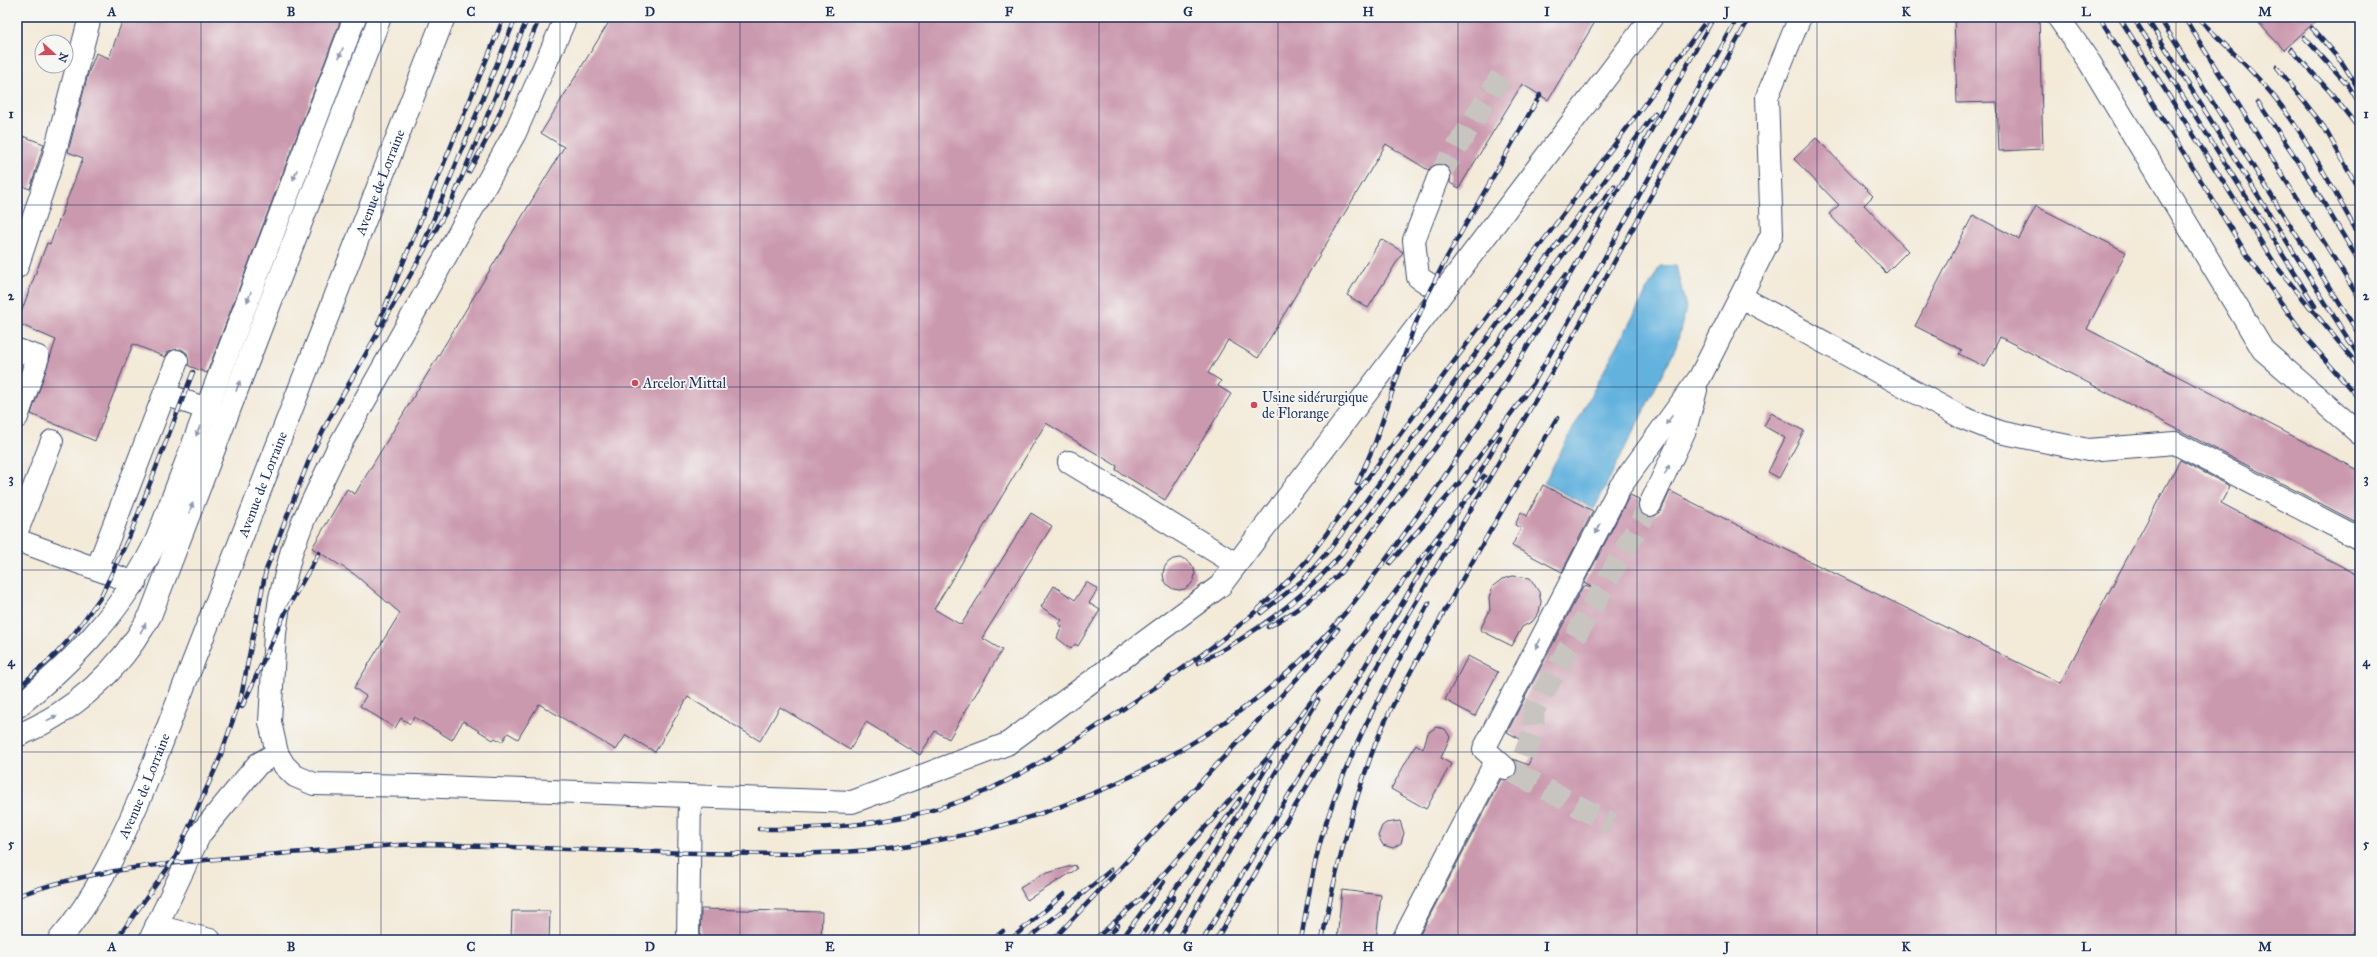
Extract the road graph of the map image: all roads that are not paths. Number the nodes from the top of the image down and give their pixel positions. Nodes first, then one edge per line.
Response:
1 (90, 17) edge
2 (354, 17) edge
3 (380, 17) edge
4 (444, 17) edge
5 (566, 17) edge
6 (1652, 17) edge
7 (1800, 17) edge
8 (2058, 17) edge
9 (1439, 176) tunnel mouth
10 (17, 267) edge
11 (1441, 292) junction
12 (1741, 297) junction
13 (17, 350) edge
14 (177, 361) dead end
15 (1700, 377) junction
16 (165, 394) junction
17 (206, 409) junction
18 (226, 416) junction
19 (17, 417) edge
20 (2360, 434) edge
21 (52, 441) dead end
22 (1069, 462) dead end
23 (22, 501) edge
24 (1650, 505) tunnel mouth
25 (17, 531) edge
26 (2360, 539) edge
27 (17, 540) edge
28 (1236, 564) junction
29 (97, 569) junction
30 (135, 583) junction
31 (17, 707) edge
32 (17, 736) edge
33 (277, 753) junction
34 (690, 796) junction
35 (153, 933) edge
36 (59, 940) edge
37 (210, 940) edge
38 (688, 940) edge
39 (1404, 940) edge

1 - 10 main road
2 -> 17 main road
18 -> 3 main road
4 - 36 main road, Avenue de Lorraine
5 - 33 main road
6 - 11 main road
7 - 12 main road
8 - 20 main road
9 - 11 main road
11 - 28 main road
12 - 15 main road
12 - 26 main road
13 - 19 main road
14 - 16 main road
24 -> 15 main road
15 -> 39 main road
16 - 17 main road
16 - 29 main road
17 - 18 main road
17 -> 30 main road
32 -> 18 main road
21 - 23 main road
22 - 28 main road
23 - 25 main road
27 - 29 main road
28 - 34 main road
29 - 30 main road
30 - 31 main road
33 - 34 main road
33 - 35 main road
34 - 38 main road
35 - 37 main road

